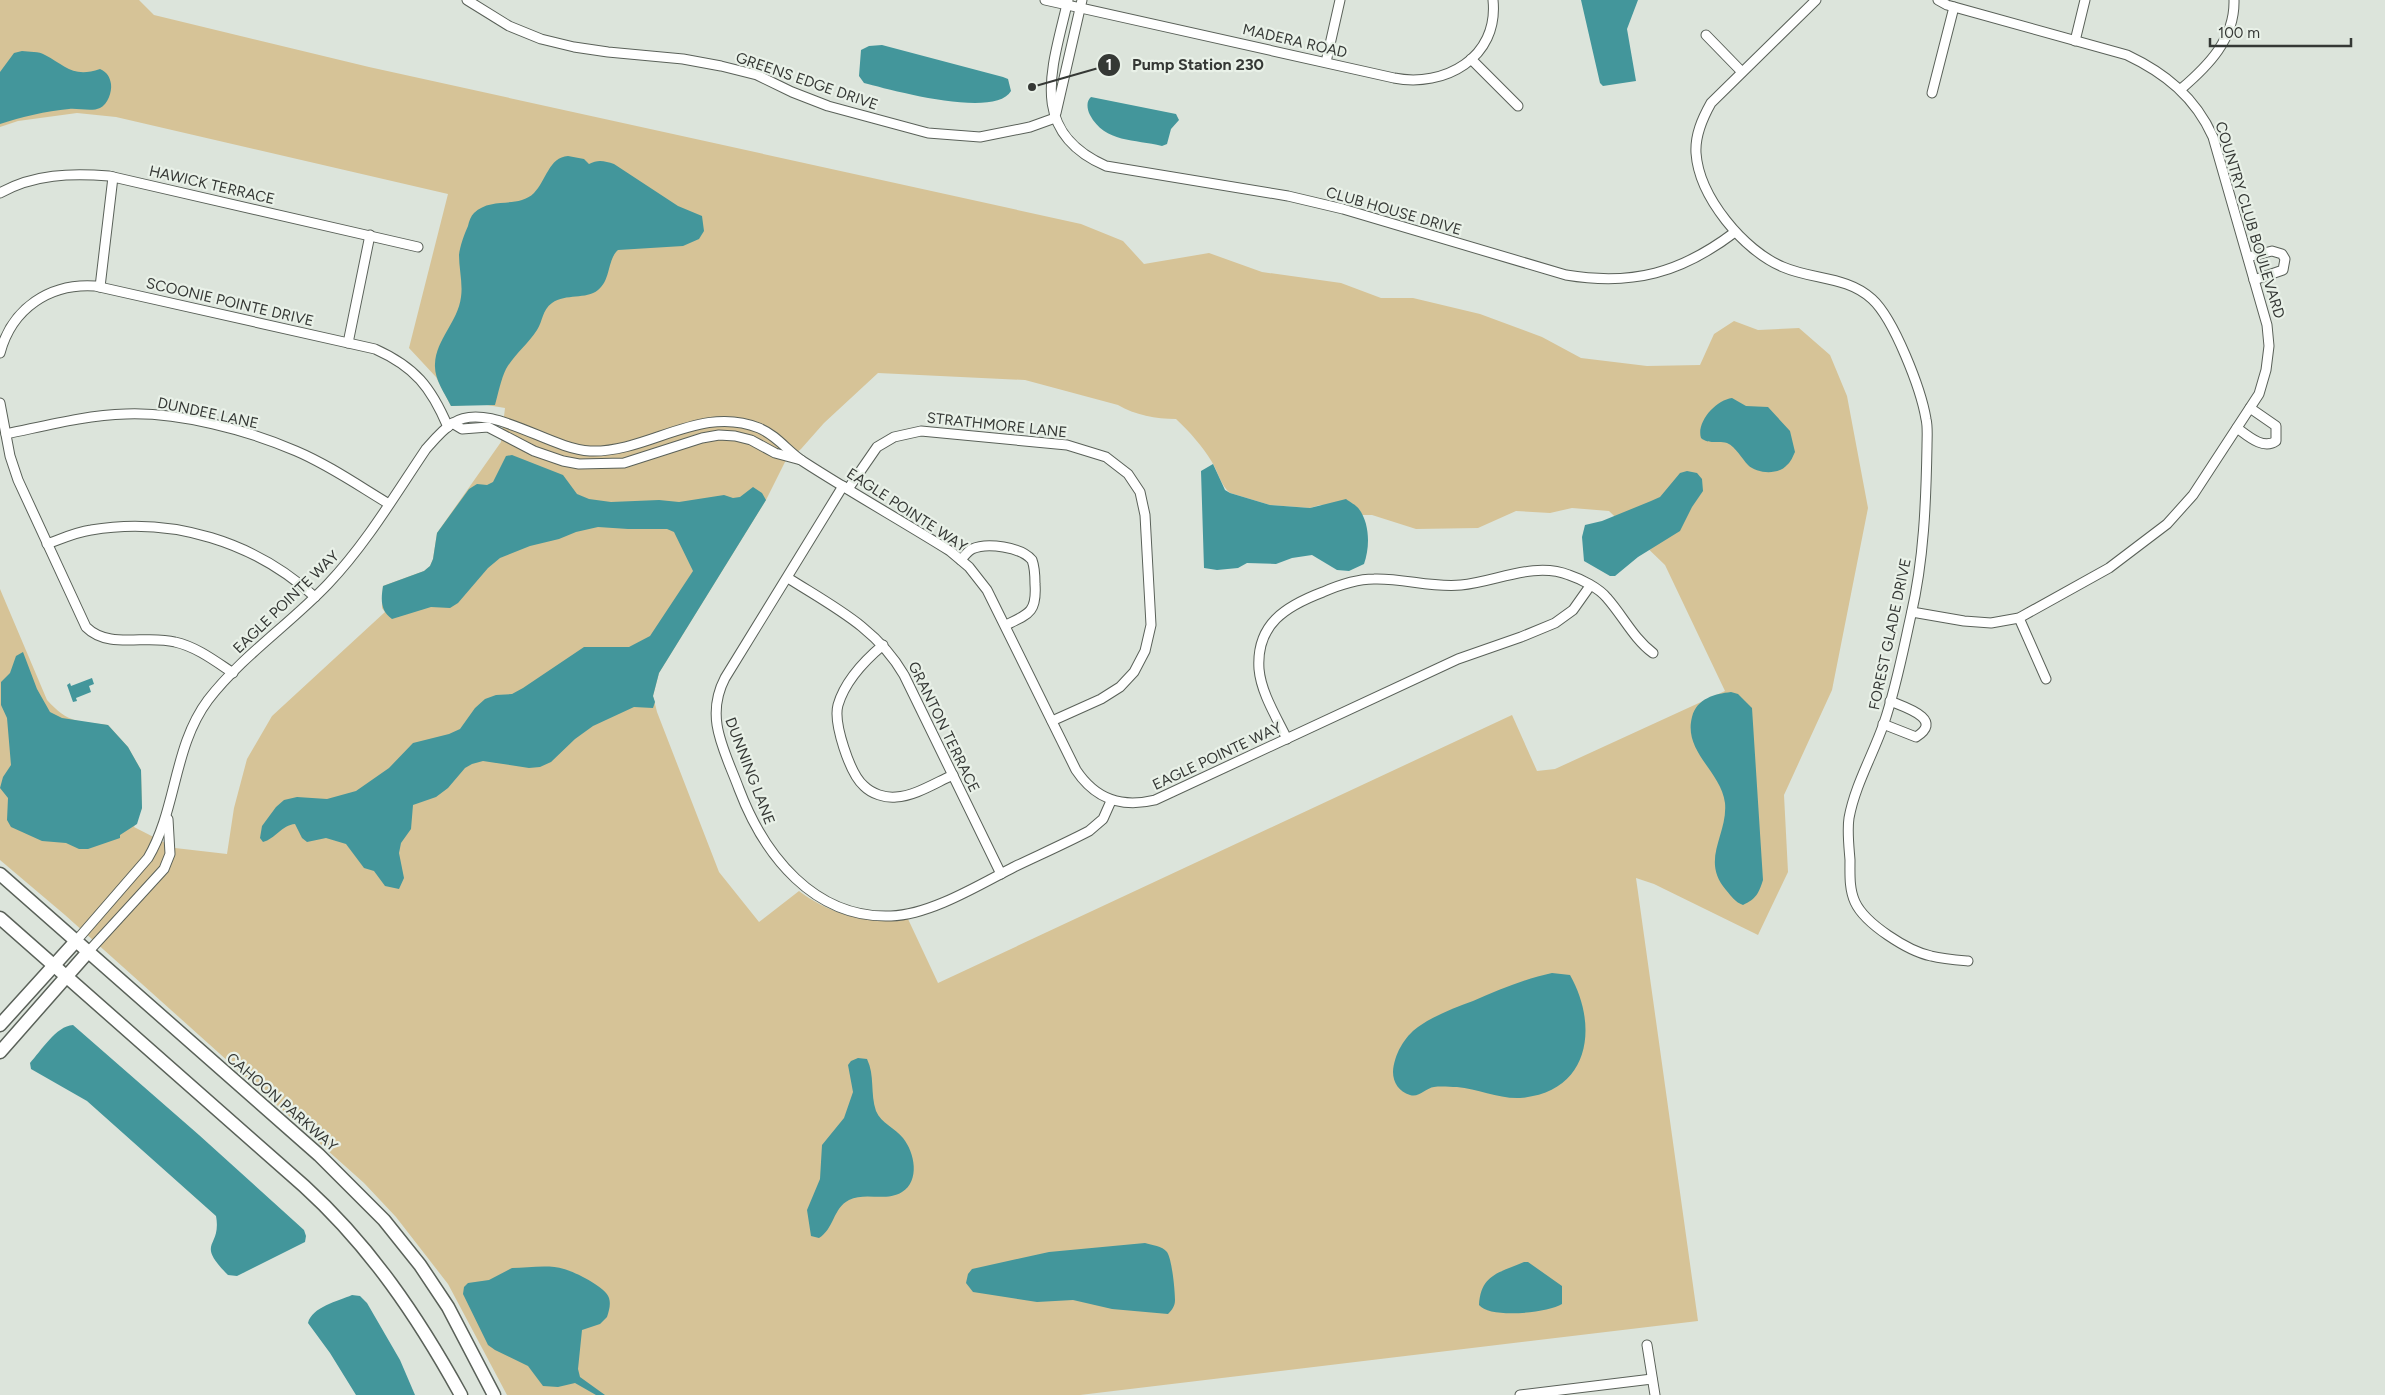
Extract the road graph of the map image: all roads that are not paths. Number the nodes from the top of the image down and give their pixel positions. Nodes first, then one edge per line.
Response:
1 (468, 0) edge
2 (1045, 0) edge
3 (1340, 0) edge
4 (1493, 0) edge
5 (1816, 0) edge
6 (1938, 0) edge
7 (2085, 0) edge
8 (2234, 0) edge
9 (1067, 2) edge
10 (1081, 4) edge
11 (1954, 7) junction
12 (1706, 35) dead end
13 (2075, 41) junction
14 (1471, 59) junction
15 (1326, 62) junction
16 (1742, 72) junction
17 (2181, 89) junction
18 (1932, 93) dead end
19 (1518, 106) dead end
20 (1055, 118) junction
21 (113, 177) junction
22 (0, 193) edge
23 (1735, 232) junction
24 (370, 236) junction
25 (418, 247) dead end
26 (2248, 257) junction
27 (2254, 280) junction
28 (100, 287) junction
29 (348, 343) junction
30 (0, 353) edge
31 (0, 403) edge
32 (2250, 408) junction
33 (450, 425) junction
34 (2237, 428) junction
35 (6, 434) junction
36 (802, 461) junction
37 (846, 487) junction
38 (389, 504) junction
39 (47, 544) junction
40 (960, 560) junction
41 (788, 578) junction
42 (1590, 586) junction
43 (315, 597) junction
44 (1912, 612) junction
45 (2019, 618) junction
46 (1006, 625) junction
47 (883, 645) junction
48 (1653, 653) dead end
49 (232, 673) junction
50 (2046, 679) dead end
51 (1890, 701) junction
52 (1052, 721) junction
53 (1883, 724) junction
54 (1287, 739) junction
55 (952, 775) junction
56 (1112, 801) junction
57 (168, 814) junction
58 (0, 874) edge
59 (1001, 874) junction
60 (0, 918) edge
61 (76, 941) junction
62 (88, 952) junction
63 (1968, 961) dead end
64 (55, 965) junction
65 (66, 975) junction
66 (0, 1025) edge
67 (0, 1052) edge
68 (1647, 1346) dead end
69 (1652, 1379) junction
70 (461, 1395) edge
71 (494, 1395) edge
72 (1520, 1395) edge
73 (1655, 1395) edge

1 - 20 street, GREENS EDGE DRIVE
2 - 9 street, MADERA ROAD
3 - 15 street
4 - 14 street, MADERA ROAD
5 - 16 street, FOREST GLADE DRIVE
6 - 11 street, COUNTRY CLUB BOULEVARD
7 - 13 street
8 - 17 street
9 - 10 street, MADERA ROAD
9 - 20 street, CLUB HOUSE DRIVE
10 - 15 street, MADERA ROAD
10 - 20 street
11 - 13 street, COUNTRY CLUB BOULEVARD
11 - 18 street
12 - 16 street
13 - 17 street, COUNTRY CLUB BOULEVARD
14 - 15 street, MADERA ROAD
14 - 19 street
16 - 23 street, FOREST GLADE DRIVE
17 - 26 street, COUNTRY CLUB BOULEVARD
20 - 23 street, CLUB HOUSE DRIVE
21 - 22 street, HAWICK TERRACE
21 - 24 street, HAWICK TERRACE
21 - 28 street
23 - 44 street, FOREST GLADE DRIVE
24 - 25 street, HAWICK TERRACE
24 - 29 street
26 - 27 street, COUNTRY CLUB BOULEVARD
26 - 27 street
27 - 32 street, COUNTRY CLUB BOULEVARD
28 - 29 street, SCOONIE POINTE DRIVE
28 - 30 street, SCOONIE POINTE DRIVE
29 - 33 street, SCOONIE POINTE DRIVE
31 - 35 street
32 - 34 street, COUNTRY CLUB BOULEVARD
32 - 34 street
33 - 36 street, EAGLE POINTE WAY
33 - 36 street, EAGLE POINTE WAY
33 - 38 street, EAGLE POINTE WAY
34 - 45 street, COUNTRY CLUB BOULEVARD
35 - 38 street, DUNDEE LANE
35 - 39 street
36 - 37 street, EAGLE POINTE WAY
37 - 40 street, EAGLE POINTE WAY
37 - 41 street, DUNNING LANE
37 - 52 street, STRATHMORE LANE
38 - 43 street, EAGLE POINTE WAY
39 - 43 street
39 - 49 street
40 - 46 street, EAGLE POINTE WAY
40 - 46 street
41 - 47 street, GRANTON TERRACE
41 - 59 street, DUNNING LANE
42 - 48 street
42 - 54 street, EAGLE POINTE WAY
42 - 54 street
43 - 49 street, EAGLE POINTE WAY
44 - 45 street, COUNTRY CLUB BOULEVARD
44 - 51 street, FOREST GLADE DRIVE
45 - 50 street
46 - 52 street, EAGLE POINTE WAY
47 - 55 street, GRANTON TERRACE
47 - 55 street
49 - 57 street, EAGLE POINTE WAY
51 - 53 street, FOREST GLADE DRIVE
51 - 53 street
52 - 56 street, EAGLE POINTE WAY
53 - 63 street, FOREST GLADE DRIVE
54 - 56 street, EAGLE POINTE WAY
55 - 59 street, GRANTON TERRACE
56 - 59 street, DUNNING LANE
57 - 61 street, EAGLE POINTE WAY
57 - 62 street, EAGLE POINTE WAY
58 - 61 street, CAHOON PARKWAY
60 - 64 street
61 - 62 street, CAHOON PARKWAY
61 - 64 street
62 - 65 street
62 - 71 street, CAHOON PARKWAY
64 - 65 street
64 - 66 street
65 - 67 street
65 - 70 street
68 - 69 street
69 - 72 street
69 - 73 street

